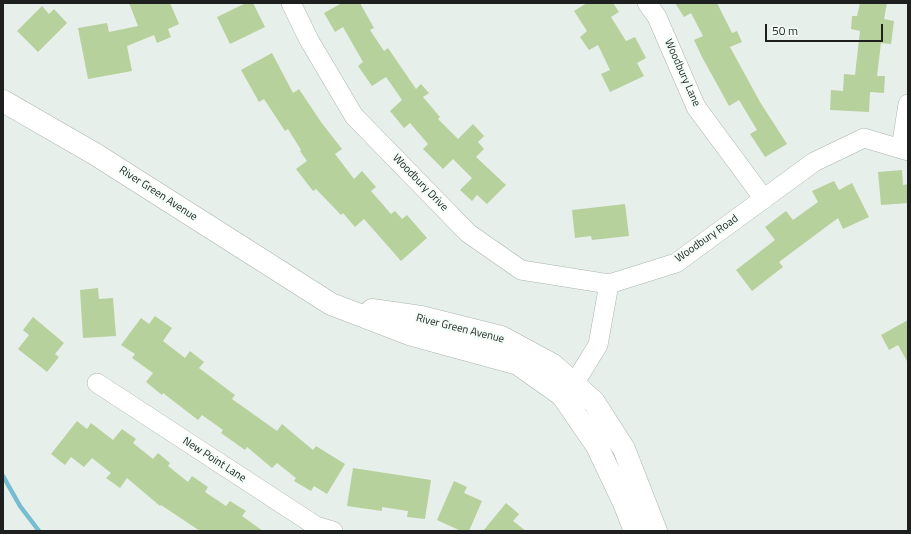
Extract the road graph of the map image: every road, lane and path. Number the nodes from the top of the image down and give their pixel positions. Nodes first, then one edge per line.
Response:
1 (292, 3) edge
2 (647, 3) edge
3 (3, 101) edge
4 (908, 104) edge
5 (904, 150) edge
6 (764, 199) junction
7 (609, 284) junction
8 (98, 383) dead end
9 (568, 390) junction
10 (333, 531) edge
11 (635, 531) edge
12 (656, 531) edge

1 - 7 street, Woodbury Drive
2 - 6 street, Woodbury Lane
3 - 9 street, River Green Avenue
4 - 5 street
5 - 6 street, Woodbury Road
6 - 7 street, Woodbury Road
7 - 9 street
8 - 10 street, New Point Lane
9 - 11 street, River Green Avenue
9 - 12 street, River Green Avenue

